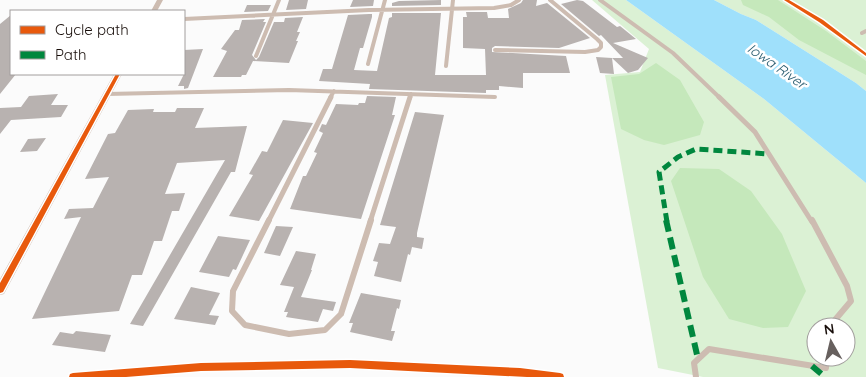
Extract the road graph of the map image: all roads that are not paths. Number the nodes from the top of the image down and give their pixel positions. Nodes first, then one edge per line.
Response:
1 (279, 0) edge
2 (386, 0) edge
3 (453, 0) edge
4 (519, 0) edge
5 (550, 0) edge
6 (600, 0) edge
7 (452, 8) junction
8 (383, 10) junction
9 (273, 15) junction
10 (185, 19) edge
11 (495, 50) dead end
12 (256, 56) dead end
13 (368, 64) dead end
14 (446, 66) dead end
15 (117, 75) edge
16 (334, 91) junction
17 (106, 94) junction
18 (411, 94) junction
19 (495, 97) dead end
20 (0, 290) edge
21 (837, 317) edge
22 (806, 365) edge
23 (696, 377) edge

1 - 9 lane
2 - 8 lane
3 - 7 lane
4 - 7 lane
5 - 11 lane
6 - 21 lane
7 - 8 lane
7 - 14 lane
8 - 9 lane
8 - 13 lane
9 - 10 lane
9 - 12 lane
15 - 17 street
16 - 17 lane
16 - 18 lane
16 - 18 lane
17 - 20 street
18 - 19 lane
22 - 23 lane

